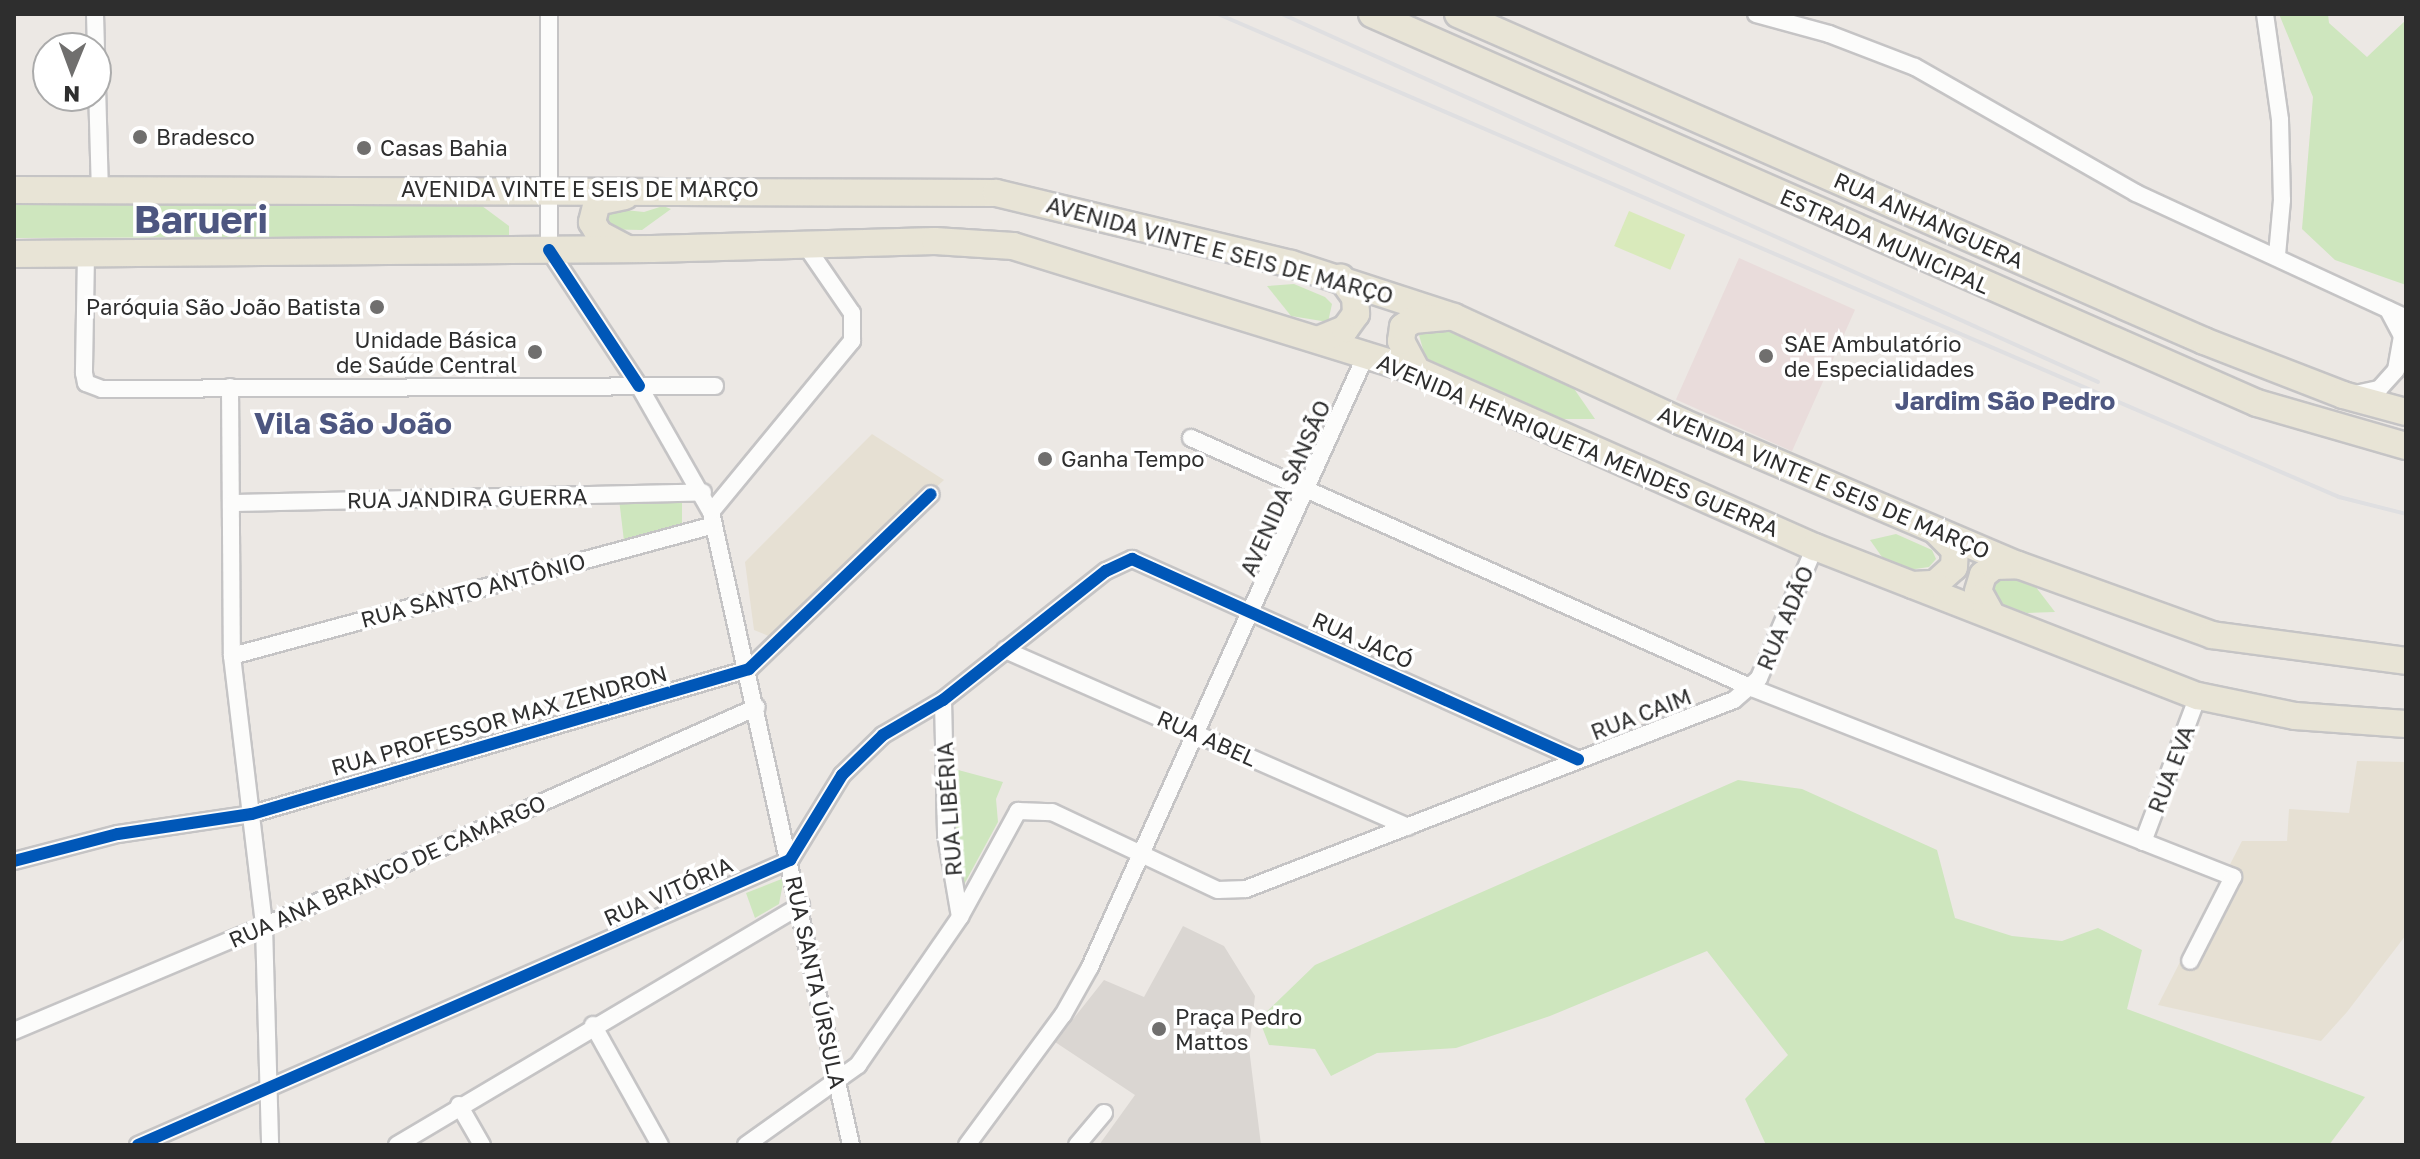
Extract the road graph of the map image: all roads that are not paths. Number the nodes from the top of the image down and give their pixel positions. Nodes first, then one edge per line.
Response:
1 (95, 14) edge
2 (1372, 14) edge
3 (1458, 14) edge
4 (1756, 14) edge
5 (2265, 14) edge
6 (550, 18) edge
7 (550, 189) junction
8 (655, 189) junction
9 (14, 190) edge
10 (100, 190) junction
11 (806, 246) junction
12 (549, 250) junction
13 (627, 250) junction
14 (14, 254) edge
15 (86, 254) junction
16 (2277, 255) junction
17 (1341, 278) junction
18 (2388, 310) junction
19 (1454, 317) junction
20 (2406, 318) edge
21 (1320, 339) junction
22 (1366, 355) junction
23 (1417, 371) junction
24 (639, 386) junction
25 (715, 386) dead end
26 (230, 387) junction
27 (2343, 395) junction
28 (2406, 412) edge
29 (1191, 438) dead end
30 (2406, 446) edge
31 (1307, 486) junction
32 (703, 492) junction
33 (931, 494) dead end
34 (232, 503) junction
35 (713, 518) junction
36 (1934, 528) junction
37 (1815, 547) junction
38 (2018, 565) junction
39 (1909, 585) junction
40 (1252, 612) junction
41 (1991, 614) junction
42 (1005, 650) junction
43 (232, 656) junction
44 (2406, 661) edge
45 (749, 669) junction
46 (1752, 688) junction
47 (2198, 696) junction
48 (943, 700) junction
49 (757, 707) junction
50 (2406, 724) edge
51 (1196, 734) junction
52 (1578, 759) junction
53 (252, 814) junction
54 (1408, 827) junction
55 (2143, 842) junction
56 (1138, 854) junction
57 (790, 860) junction
58 (14, 861) edge
59 (801, 905) junction
60 (960, 917) junction
61 (264, 926) junction
62 (2190, 961) dead end
63 (593, 1025) junction
64 (14, 1031) edge
65 (837, 1083) junction
66 (265, 1087) junction
67 (459, 1105) junction
68 (1104, 1113) dead end
69 (138, 1145) edge
70 (270, 1145) edge
71 (397, 1145) edge
72 (482, 1145) edge
73 (660, 1145) edge
74 (746, 1145) edge
75 (851, 1145) edge
76 (967, 1145) edge
77 (1077, 1145) edge

1 - 10 street
2 - 30 main road, ESTRADA MUNICIPAL
3 - 27 main road, RUA ANHANGUERA
4 - 16 street
5 - 16 street
6 - 7 street
7 - 8 main road, AVENIDA VINTE E SEIS DE MARÇO
7 - 10 main road, AVENIDA VINTE E SEIS DE MARÇO
7 - 12 street
8 - 13 main road
8 - 17 main road, AVENIDA VINTE E SEIS DE MARÇO
9 - 10 main road, AVENIDA VINTE E SEIS DE MARÇO
11 - 13 main road, AVENIDA HENRIQUETA MENDES GUERRA
11 - 21 main road, AVENIDA HENRIQUETA MENDES GUERRA
11 - 35 street
12 - 13 main road, AVENIDA HENRIQUETA MENDES GUERRA
12 - 15 main road, AVENIDA HENRIQUETA MENDES GUERRA
12 - 24 street, RUA SANTA ÚRSULA
14 - 15 main road, AVENIDA HENRIQUETA MENDES GUERRA
15 - 26 street
16 - 18 street
17 - 19 main road, AVENIDA VINTE E SEIS DE MARÇO
17 - 21 main road
18 - 20 street
18 - 27 street
19 - 23 main road
19 - 36 main road, AVENIDA VINTE E SEIS DE MARÇO
21 - 22 main road, AVENIDA HENRIQUETA MENDES GUERRA
22 - 23 main road, AVENIDA HENRIQUETA MENDES GUERRA
22 - 31 street, AVENIDA SANSÃO
23 - 37 main road, AVENIDA HENRIQUETA MENDES GUERRA
24 - 25 street
24 - 26 street
24 - 32 street, RUA SANTA ÚRSULA
26 - 34 street
27 - 28 main road, RUA ANHANGUERA
29 - 31 street
31 - 40 street, AVENIDA SANSÃO
31 - 46 street
32 - 34 street, RUA JANDIRA GUERRA
32 - 35 street, RUA SANTA ÚRSULA
33 - 45 street, RUA PROFESSOR MAX ZENDRON
34 - 43 street
35 - 43 street, RUA SANTO ANTÔNIO
35 - 45 street, RUA SANTA ÚRSULA
36 - 38 main road, AVENIDA VINTE E SEIS DE MARÇO
36 - 39 main road
37 - 39 main road, AVENIDA HENRIQUETA MENDES GUERRA
37 - 46 street, RUA ADÃO
38 - 41 main road
38 - 44 main road, AVENIDA VINTE E SEIS DE MARÇO
39 - 41 main road, AVENIDA HENRIQUETA MENDES GUERRA
40 - 42 street, RUA JACÓ
40 - 51 street, AVENIDA SANSÃO
40 - 52 street, RUA JACÓ
41 - 47 main road, AVENIDA HENRIQUETA MENDES GUERRA
42 - 48 street
42 - 51 street, RUA ABEL
43 - 53 street
45 - 49 street, RUA SANTA ÚRSULA
45 - 53 street, RUA PROFESSOR MAX ZENDRON
46 - 52 street, RUA CAIM
46 - 55 street
47 - 50 main road, AVENIDA HENRIQUETA MENDES GUERRA
47 - 55 street, RUA EVA
48 - 57 street
48 - 60 street, RUA LIBÉRIA
49 - 57 street, RUA SANTA ÚRSULA
49 - 61 street, RUA ANA BRANCO DE CAMARGO
51 - 54 street, RUA ABEL
51 - 56 street, AVENIDA SANSÃO
52 - 54 street, RUA CAIM
53 - 58 street, RUA PROFESSOR MAX ZENDRON
53 - 61 street
54 - 56 street, RUA CAIM
55 - 62 street
56 - 60 street, RUA CAIM
56 - 76 street, AVENIDA SANSÃO
57 - 59 street, RUA SANTA ÚRSULA
57 - 66 street, RUA VITÓRIA
59 - 63 street
59 - 65 street, RUA SANTA ÚRSULA
60 - 65 street
61 - 64 street, RUA ANA BRANCO DE CAMARGO
61 - 66 street
63 - 67 street
63 - 73 street
65 - 74 street
65 - 75 street, RUA SANTA ÚRSULA
66 - 69 street, RUA VITÓRIA
66 - 70 street
67 - 71 street
67 - 72 street
68 - 77 street

